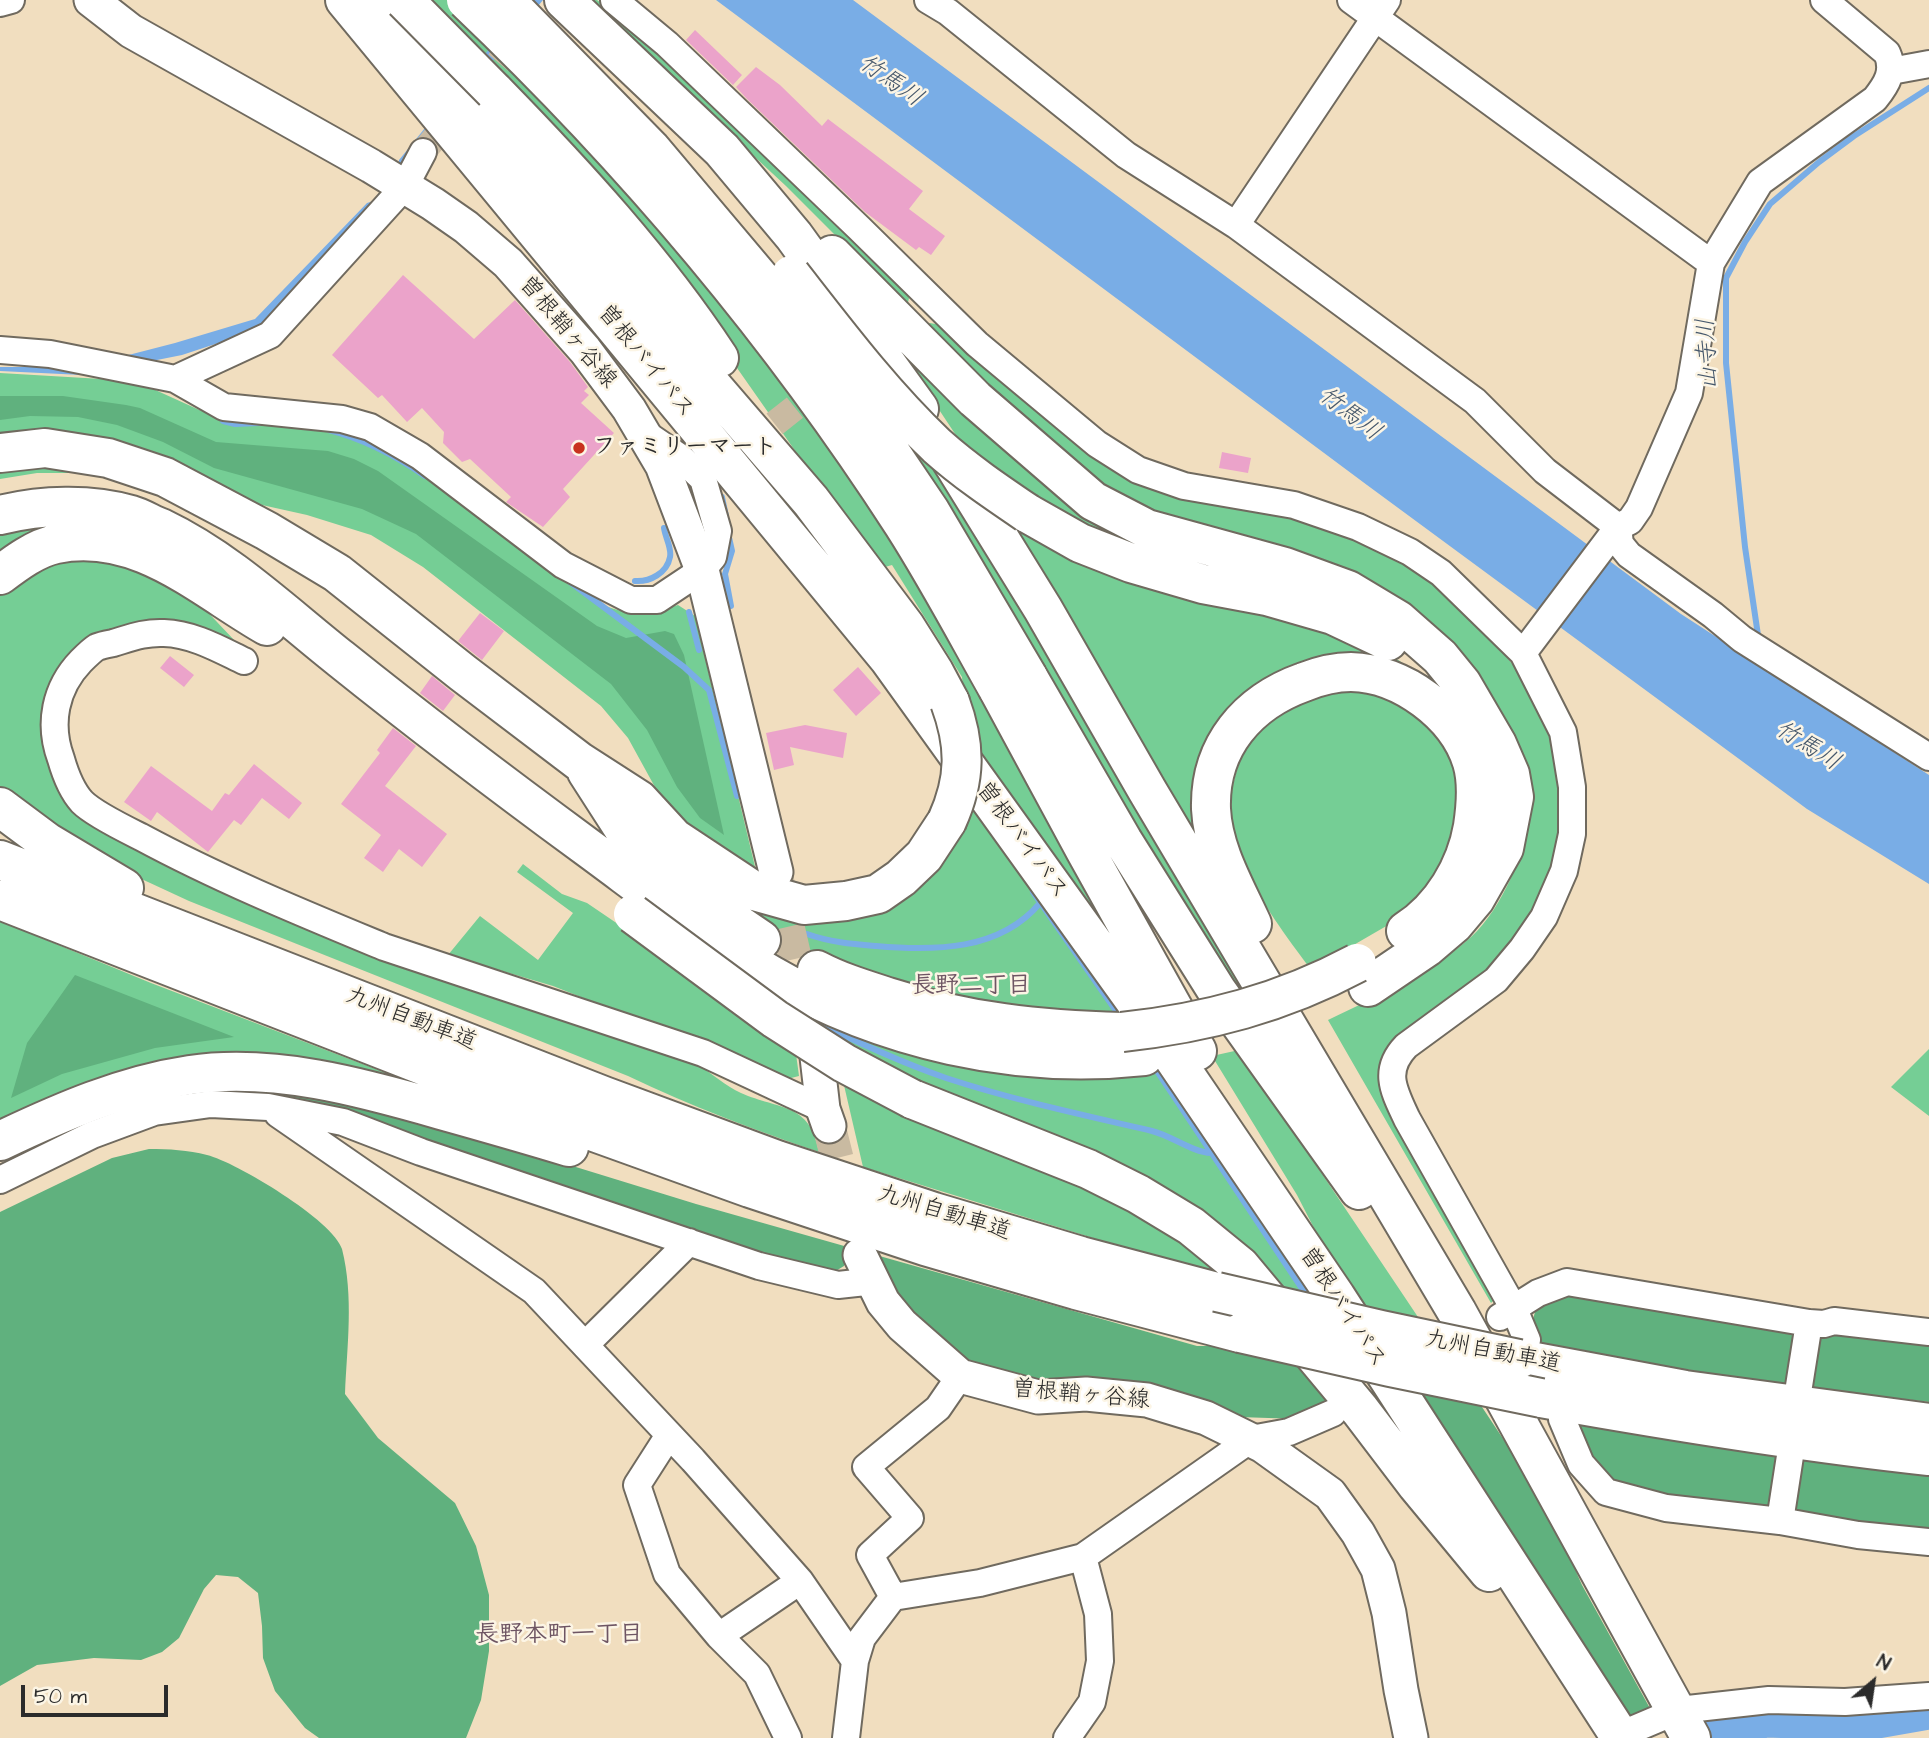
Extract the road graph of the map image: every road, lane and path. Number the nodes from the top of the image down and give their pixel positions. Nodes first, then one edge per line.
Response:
1 (11, 0) edge
2 (91, 0) edge
3 (345, 0) edge
4 (380, 0) edge
5 (404, 0) edge
6 (466, 0) edge
7 (505, 0) edge
8 (530, 0) edge
9 (564, 0) edge
10 (614, 0) edge
11 (928, 0) edge
12 (1351, 0) edge
13 (1824, 0) edge
14 (0, 3) edge
15 (1381, 8) edge
16 (1929, 64) edge
17 (1891, 71) junction
18 (722, 150) junction
19 (423, 152) tunnel mouth
20 (402, 184) junction
21 (1236, 225) junction
22 (1711, 263) junction
23 (0, 350) edge
24 (175, 379) junction
25 (0, 453) edge
26 (0, 490) edge
27 (811, 501) junction
28 (0, 515) edge
29 (1611, 536) junction
30 (702, 570) junction
31 (337, 573) junction
32 (0, 575) edge
33 (1524, 653) junction
34 (244, 661) dead end
35 (1013, 683) junction
36 (384, 694) junction
37 (1476, 708) junction
38 (1929, 757) edge
39 (580, 762) junction
40 (474, 763) junction
41 (0, 807) edge
42 (0, 860) edge
43 (776, 872) tunnel mouth
44 (0, 900) edge
45 (281, 969) junction
46 (1362, 975) junction
47 (1133, 1044) junction
48 (817, 1057) dead end
49 (268, 1107) junction
50 (826, 1118) joint
51 (0, 1141) edge
52 (0, 1180) edge
53 (689, 1242) junction
54 (925, 1246) junction
55 (867, 1268) joint
56 (1336, 1297) junction
57 (1457, 1312) junction
58 (1507, 1313) junction
59 (1809, 1323) junction
60 (1929, 1332) edge
61 (585, 1345) junction
62 (1523, 1350) junction
63 (960, 1377) junction
64 (1799, 1386) dead end
65 (1551, 1408) junction
66 (1333, 1413) dead end
67 (1929, 1423) edge
68 (669, 1435) junction
69 (1251, 1439) junction
70 (1790, 1456) dead end
71 (1929, 1456) edge
72 (1596, 1481) junction
73 (1568, 1516) junction
74 (1780, 1521) junction
75 (1929, 1542) edge
76 (1083, 1557) junction
77 (800, 1581) junction
78 (893, 1597) junction
79 (719, 1636) junction
80 (855, 1661) junction
81 (1929, 1696) edge
82 (1683, 1723) edge
83 (1618, 1737) edge
84 (788, 1738) edge
85 (846, 1738) edge
86 (1067, 1738) edge
87 (1411, 1738) edge

1 - 14 street
2 - 20 main road, 曽根鞘ヶ谷線
3 - 56 highway, 曽根バイパス
4 - 27 highway
5 - 27 highway, bridge
6 - 35 highway, bridge
7 - 35 highway, bridge
8 - 37 highway, bridge
9 - 18 highway
10 - 33 street
11 - 21 street
12 - 15 street
13 - 17 street
15 - 21 street
15 - 22 street
16 - 17 street
17 - 22 street
18 - 37 highway
18 - 57 highway
19 - 20 street
20 - 24 street
20 - 30 main road, 曽根鞘ヶ谷線
21 - 29 street
22 - 29 street
23 - 24 street
24 - 30 street
25 - 31 highway
26 - 31 highway
27 - 39 highway, bridge
28 - 36 highway
29 - 33 street
29 - 38 street
30 - 43 main road, 曽根鞘ヶ谷線
31 - 39 highway
32 - 36 highway
33 - 58 street
34 - 50 street
35 - 56 highway
35 - 73 highway
36 - 40 highway
37 - 46 highway
39 - 47 highway
40 - 47 highway
40 - 83 highway, bridge
41 - 45 highway
42 - 45 highway, 九州自動車道
44 - 54 highway, 九州自動車道
45 - 62 highway, 九州自動車道, bridge
46 - 47 highway, bridge
46 - 57 highway
48 - 50 main road
49 - 52 street
49 - 53 street
49 - 61 street
51 - 54 highway
53 - 55 street
53 - 61 street
54 - 65 highway, 九州自動車道, bridge
55 - 63 main road, 曽根鞘ヶ谷線
56 - 83 highway, 曽根バイパス
57 - 73 highway
58 - 59 street
58 - 62 street
59 - 60 street
59 - 64 street
61 - 68 street
62 - 67 highway, 九州自動車道
63 - 69 main road, 曽根鞘ヶ谷線
63 - 78 street
65 - 71 highway, 九州自動車道
65 - 72 street
66 - 69 street
68 - 77 street
68 - 79 street
69 - 76 street
69 - 87 main road, 曽根鞘ヶ谷線
70 - 74 street
72 - 73 street
72 - 74 street
73 - 82 highway
74 - 75 street
76 - 78 street
76 - 86 street
77 - 79 street
77 - 80 street
78 - 80 street
79 - 84 street
80 - 85 street
81 - 82 street
82 - 83 street

